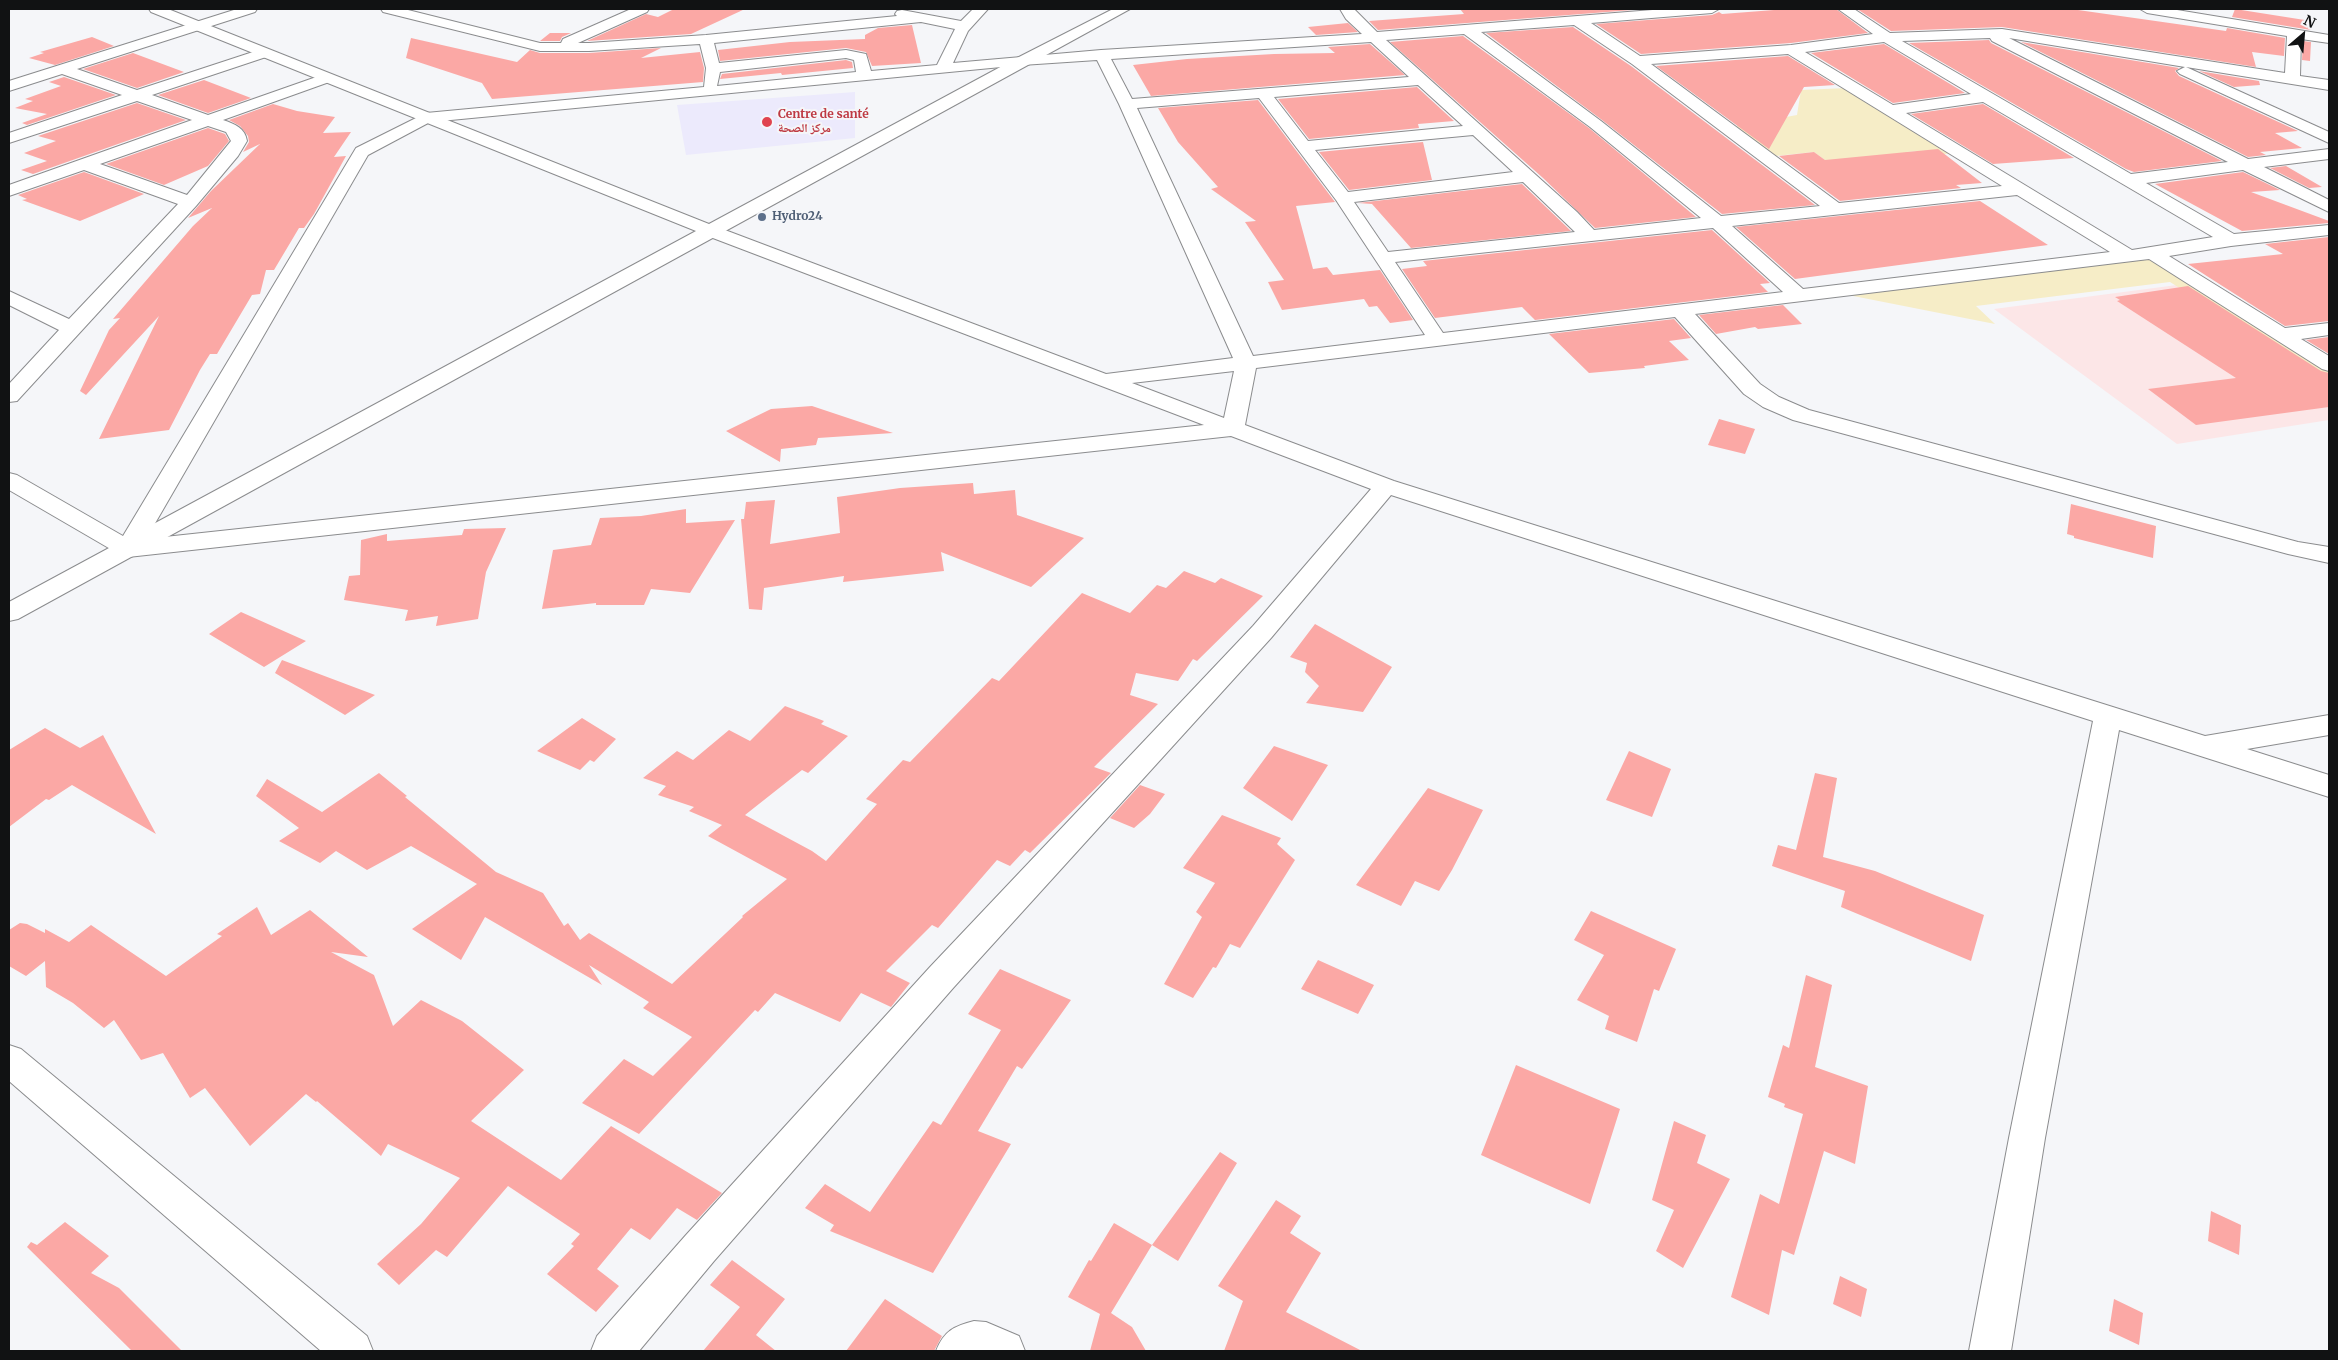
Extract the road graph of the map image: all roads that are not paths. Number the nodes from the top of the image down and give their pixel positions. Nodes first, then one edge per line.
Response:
1 (156, 9) edge
2 (250, 9) edge
3 (388, 9) edge
4 (642, 9) edge
5 (870, 9) edge
6 (981, 9) edge
7 (1123, 9) edge
8 (1347, 9) edge
9 (1712, 9) edge
10 (1844, 9) edge
11 (2147, 9) edge
12 (464, 12) dead end
13 (1609, 13) edge
14 (920, 18) junction
15 (1577, 20) junction
16 (437, 22) junction
17 (197, 25) junction
18 (962, 26) junction
19 (1467, 30) junction
20 (1986, 33) junction
21 (2294, 33) junction
22 (1374, 37) junction
23 (1886, 38) junction
24 (706, 39) junction
25 (2329, 39) edge
26 (555, 48) junction
27 (1791, 49) junction
28 (264, 52) junction
29 (1101, 54) junction
30 (2154, 56) junction
31 (1022, 61) junction
32 (1637, 61) junction
33 (713, 68) junction
34 (62, 69) junction
35 (943, 69) junction
36 (864, 76) junction
37 (327, 78) junction
38 (2292, 79) junction
39 (1422, 80) junction
40 (2329, 84) edge
41 (9, 86) edge
42 (710, 91) junction
43 (1263, 94) junction
44 (138, 96) junction
45 (1985, 97) junction
46 (1127, 104) junction
47 (1891, 110) junction
48 (426, 118) junction
49 (208, 120) junction
50 (1476, 130) junction
51 (9, 138) edge
52 (2329, 138) edge
53 (1302, 146) junction
54 (2329, 154) edge
55 (83, 164) junction
56 (2246, 165) junction
57 (1526, 176) junction
58 (2127, 180) junction
59 (2021, 190) junction
60 (9, 191) edge
61 (1343, 198) junction
62 (190, 202) junction
63 (2329, 207) edge
64 (1837, 210) junction
65 (1718, 223) junction
66 (2329, 230) edge
67 (711, 231) junction
68 (1589, 236) junction
69 (2231, 240) junction
70 (2152, 253) junction
71 (2129, 256) junction
72 (1382, 258) junction
73 (1799, 296) junction
74 (9, 297) edge
75 (1680, 310) junction
76 (71, 328) junction
77 (2329, 329) edge
78 (2282, 335) junction
79 (1438, 340) junction
80 (1246, 364) junction
81 (2329, 365) edge
82 (1102, 381) junction
83 (9, 396) edge
84 (1233, 429) junction
85 (9, 480) edge
86 (1386, 486) junction
87 (128, 549) junction
88 (2329, 555) edge
89 (9, 613) edge
90 (2108, 715) junction
91 (2329, 725) edge
92 (2205, 746) junction
93 (2329, 786) edge
94 (9, 1060) edge
95 (352, 1351) edge
96 (612, 1351) edge
97 (957, 1351) edge
98 (1004, 1351) edge
99 (1990, 1351) edge

1 - 17 street
2 - 17 street
3 - 16 street
4 - 26 street
5 - 14 street
6 - 18 street
7 - 31 street
8 - 22 street
9 - 13 street
10 - 23 street
11 - 21 street
12 - 16 street
13 - 15 street
14 - 18 street
14 - 24 street
15 - 19 street
15 - 32 street
16 - 26 street
17 - 28 street
17 - 34 street
18 - 35 street
19 - 22 street
19 - 65 street
20 - 23 street
20 - 30 street
20 - 56 street
21 - 25 street
21 - 38 street
22 - 29 street
22 - 39 street
23 - 27 street
23 - 45 street
24 - 26 street
24 - 33 street
27 - 32 street
27 - 47 street
28 - 37 street
28 - 44 street
29 - 31 street
29 - 46 street
30 - 38 street
30 - 52 street
31 - 35 street
31 - 67 street
32 - 64 street
33 - 36 street
33 - 42 street
34 - 41 street
34 - 44 street
35 - 36 street
36 - 42 street
37 - 48 street
37 - 49 street
38 - 40 street
39 - 43 street
39 - 50 street
42 - 48 street
43 - 46 street
43 - 53 street
44 - 49 street
44 - 51 street
45 - 47 street
45 - 58 street
46 - 80 street
47 - 59 street
48 - 67 street
48 - 87 street
49 - 55 street
49 - 62 street
50 - 53 street
50 - 57 street
53 - 61 street
54 - 56 street
55 - 60 street
55 - 62 street
56 - 58 street
56 - 63 street
57 - 61 street
57 - 68 street
58 - 69 street
59 - 64 street
59 - 71 street
61 - 72 street
62 - 76 street
64 - 65 street
65 - 68 street
65 - 73 street
66 - 69 street
67 - 82 street
67 - 87 street
68 - 72 street
69 - 70 street
70 - 71 street
70 - 78 street
71 - 73 street
72 - 79 street
73 - 75 street
74 - 76 street
75 - 79 street
75 - 88 street
76 - 83 street
77 - 78 street
78 - 81 street
79 - 80 street
80 - 82 street
80 - 84 street
82 - 84 street
84 - 86 street
84 - 87 street
85 - 87 street
86 - 90 street
86 - 96 street
87 - 89 street
90 - 92 street
90 - 99 street
91 - 92 street
92 - 93 street
94 - 95 street
97 - 98 street

